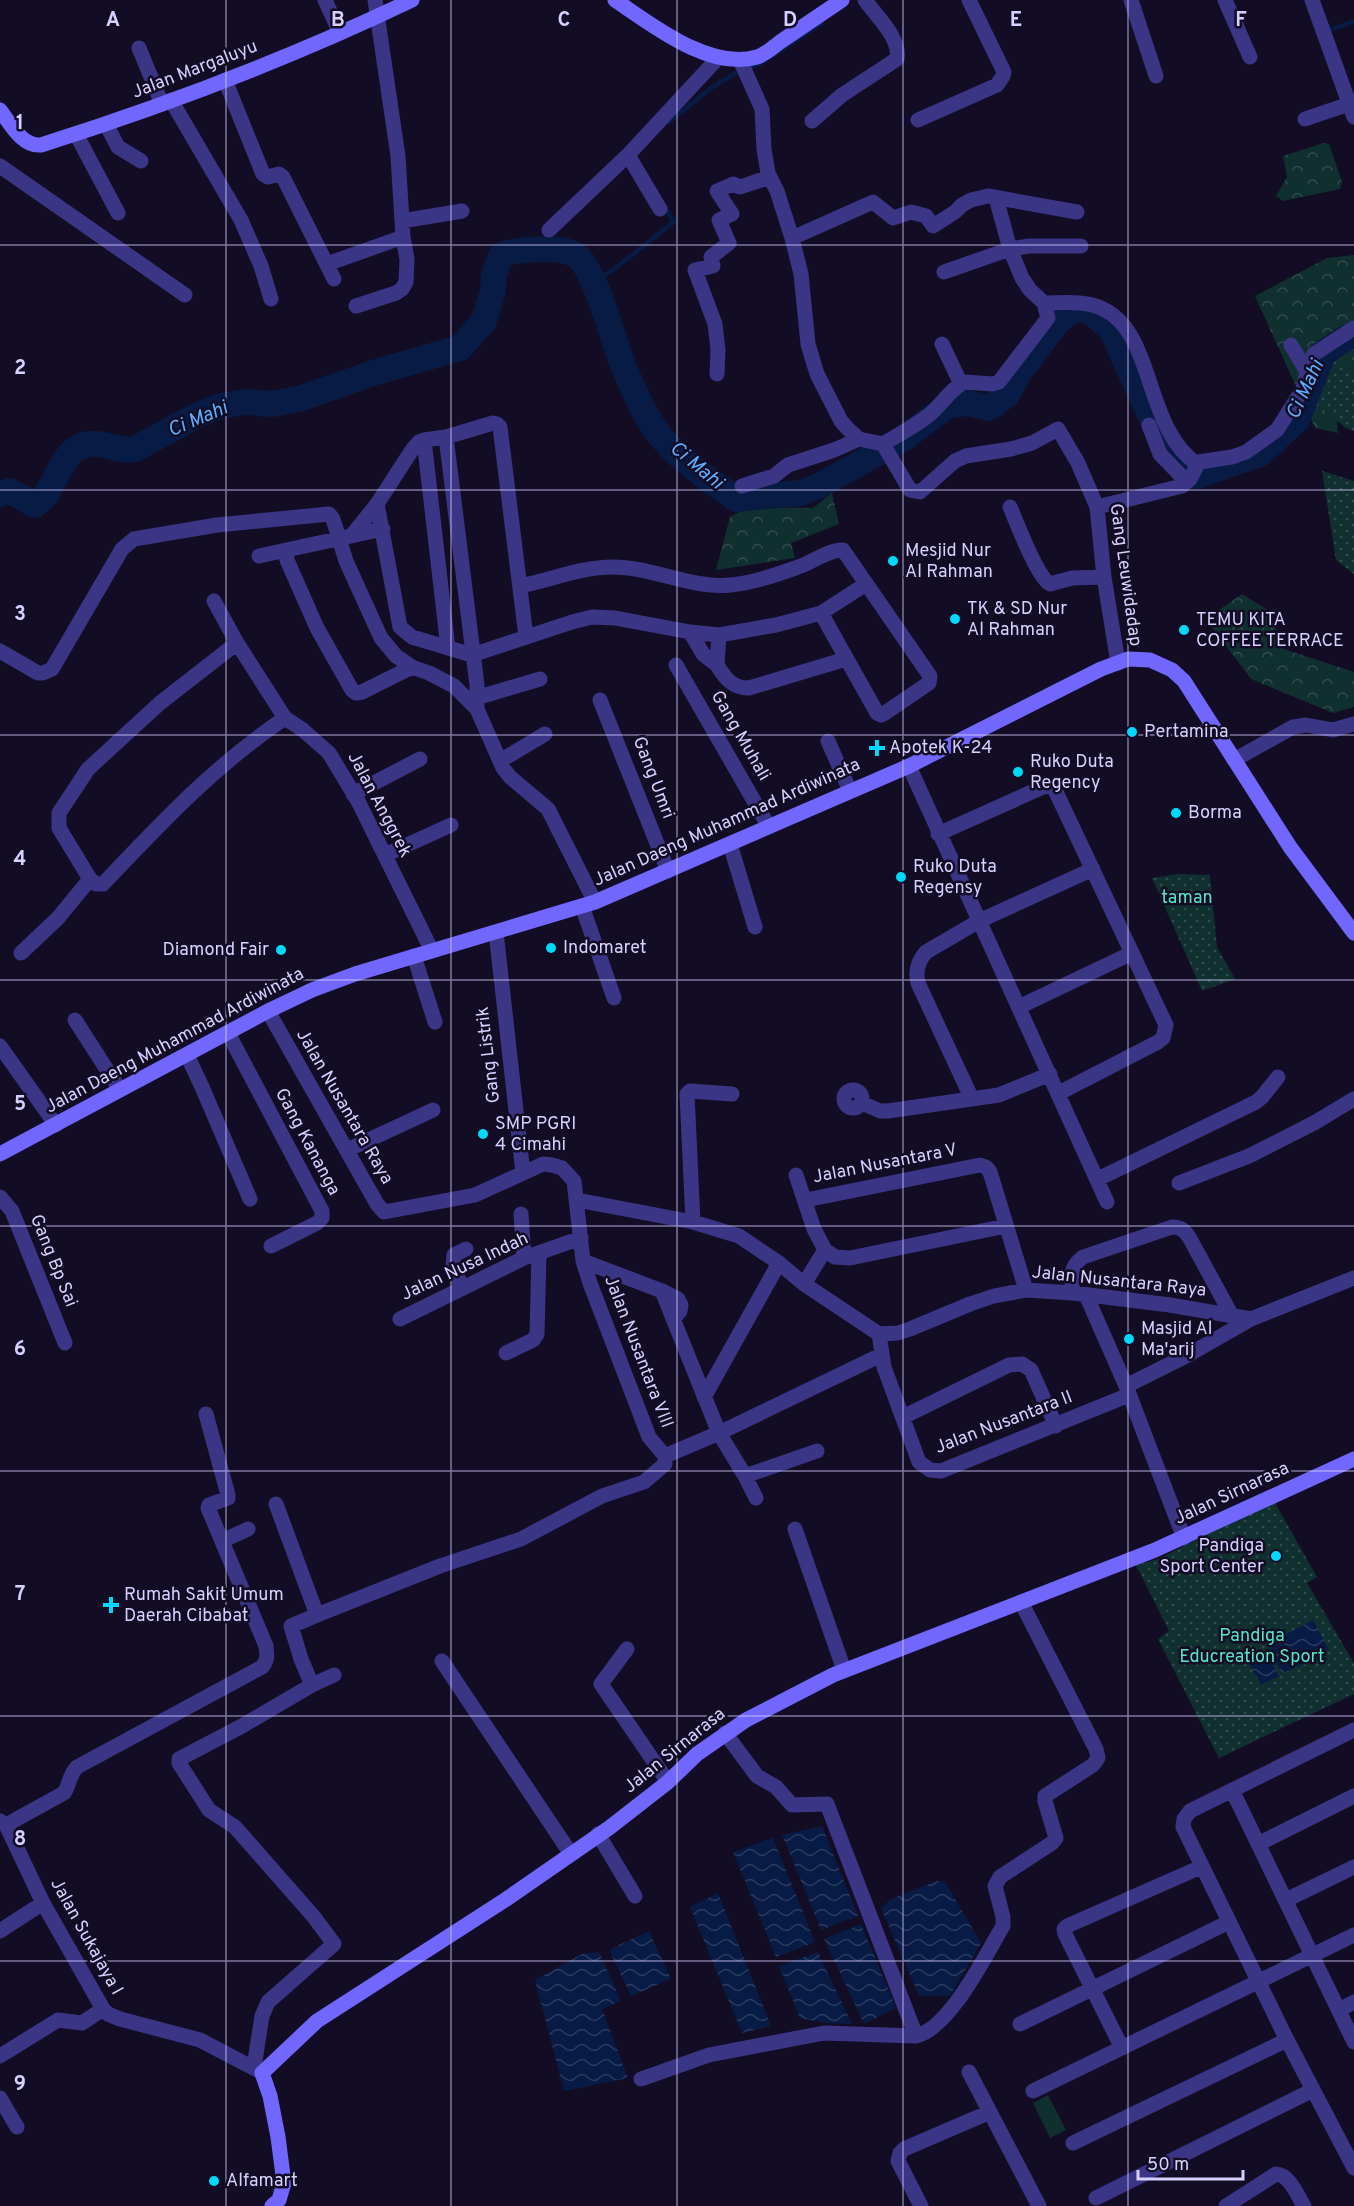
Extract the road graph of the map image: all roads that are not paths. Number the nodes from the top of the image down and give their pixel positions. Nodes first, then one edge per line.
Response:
1 (325, 0) edge
2 (375, 0) edge
3 (412, 0) edge
4 (615, 0) edge
5 (842, 0) edge
6 (865, 0) edge
7 (969, 0) edge
8 (1131, 0) edge
9 (1225, 0) edge
10 (1312, 0) edge
11 (377, 17) junction
12 (340, 33) junction
13 (139, 48) dead end
14 (1250, 57) dead end
15 (718, 58) junction
16 (740, 60) junction
17 (1156, 76) dead end
18 (225, 80) junction
19 (167, 102) junction
20 (0, 110) edge
21 (1352, 111) edge
22 (1305, 119) dead end
23 (918, 120) dead end
24 (812, 122) dead end
25 (106, 124) junction
26 (76, 134) junction
27 (628, 155) junction
28 (141, 161) dead end
29 (0, 166) edge
30 (770, 177) junction
31 (996, 198) junction
32 (660, 208) dead end
33 (462, 211) dead end
34 (1077, 212) dead end
35 (118, 213) dead end
36 (402, 221) junction
37 (549, 230) dead end
38 (403, 237) junction
39 (792, 238) junction
40 (1081, 246) dead end
41 (1010, 249) junction
42 (327, 264) junction
43 (944, 272) dead end
44 (334, 279) dead end
45 (185, 295) dead end
46 (271, 298) dead end
47 (1044, 303) junction
48 (356, 306) dead end
49 (1354, 328) edge
50 (942, 344) dead end
51 (1291, 345) dead end
52 (1307, 372) junction
53 (717, 374) dead end
54 (961, 384) junction
55 (1149, 425) dead end
56 (446, 438) junction
57 (859, 439) junction
58 (424, 440) junction
59 (883, 444) junction
60 (1192, 473) junction
61 (742, 486) dead end
62 (377, 504) junction
63 (1010, 507) dead end
64 (1097, 507) junction
65 (383, 529) junction
66 (346, 537) junction
67 (286, 551) junction
68 (259, 556) dead end
69 (1104, 577) junction
70 (866, 584) junction
71 (520, 586) junction
72 (214, 601) dead end
73 (821, 613) junction
74 (690, 632) junction
75 (719, 635) junction
76 (526, 637) junction
77 (237, 644) junction
78 (448, 648) junction
79 (0, 651) edge
80 (472, 655) junction
81 (846, 659) junction
82 (1118, 663) junction
83 (676, 665) dead end
84 (717, 665) junction
85 (412, 667) junction
86 (540, 679) dead end
87 (600, 700) dead end
88 (477, 704) junction
89 (285, 718) junction
90 (1354, 724) edge
91 (545, 734) dead end
92 (828, 741) dead end
93 (420, 759) dead end
94 (1234, 760) junction
95 (500, 761) junction
96 (909, 766) junction
97 (850, 791) junction
98 (353, 794) junction
99 (451, 825) dead end
100 (769, 827) junction
101 (938, 834) junction
102 (730, 844) junction
103 (385, 855) junction
104 (1093, 869) junction
105 (668, 871) junction
106 (90, 879) junction
107 (588, 904) junction
108 (979, 921) junction
109 (755, 927) dead end
110 (496, 932) junction
111 (1354, 933) edge
112 (432, 951) junction
113 (21, 953) dead end
114 (1132, 953) junction
115 (414, 956) junction
116 (614, 998) dead end
117 (1019, 1007) junction
118 (268, 1011) junction
119 (75, 1020) dead end
120 (435, 1022) dead end
121 (228, 1033) junction
122 (0, 1046) edge
123 (187, 1055) junction
124 (1050, 1074) junction
125 (1278, 1077) dead end
126 (120, 1090) junction
127 (1059, 1093) junction
128 (732, 1094) dead end
129 (972, 1099) junction
130 (1354, 1099) edge
131 (862, 1103) dead end
132 (433, 1110) dead end
133 (56, 1125) junction
134 (347, 1150) junction
135 (0, 1154) edge
136 (524, 1173) junction
137 (796, 1175) dead end
138 (1098, 1179) junction
139 (1179, 1183) dead end
140 (0, 1197) edge
141 (250, 1199) dead end
142 (577, 1200) junction
143 (806, 1200) junction
144 (1107, 1202) dead end
145 (521, 1214) dead end
146 (693, 1222) junction
147 (1006, 1226) junction
148 (580, 1238) junction
149 (272, 1246) dead end
150 (466, 1249) dead end
151 (825, 1250) junction
152 (539, 1253) junction
153 (524, 1258) junction
154 (583, 1261) junction
155 (779, 1263) junction
156 (1354, 1278) edge
157 (804, 1284) junction
158 (462, 1288) junction
159 (1026, 1290) junction
160 (1079, 1294) junction
161 (1231, 1314) junction
162 (400, 1319) dead end
163 (1251, 1319) junction
164 (879, 1334) junction
165 (65, 1343) dead end
166 (506, 1353) dead end
167 (881, 1355) junction
168 (1128, 1391) junction
169 (704, 1397) junction
170 (206, 1414) dead end
171 (903, 1417) junction
172 (1056, 1426) junction
173 (719, 1433) junction
174 (818, 1451) dead end
175 (665, 1456) junction
176 (1354, 1459) edge
177 (745, 1476) junction
178 (756, 1498) dead end
179 (276, 1504) dead end
180 (248, 1529) dead end
181 (795, 1529) dead end
182 (1182, 1533) junction
183 (222, 1541) junction
184 (1021, 1602) junction
185 (317, 1615) junction
186 (627, 1649) dead end
187 (442, 1661) dead end
188 (844, 1670) junction
189 (334, 1675) dead end
190 (312, 1685) junction
191 (1354, 1730) edge
192 (725, 1733) junction
193 (668, 1782) junction
194 (1232, 1790) junction
195 (1354, 1796) edge
196 (3, 1823) edge
197 (598, 1834) junction
198 (1258, 1844) junction
199 (571, 1854) junction
200 (1201, 1867) junction
201 (1354, 1867) edge
202 (634, 1896) dead end
203 (1286, 1900) junction
204 (43, 1903) junction
205 (1229, 1922) junction
206 (0, 1931) edge
207 (1354, 1935) edge
208 (1312, 1955) junction
209 (1258, 1981) junction
210 (1092, 1990) junction
211 (1354, 2002) edge
212 (103, 2009) junction
213 (1339, 2010) junction
214 (1020, 2024) dead end
215 (916, 2036) junction
216 (1287, 2040) junction
217 (1354, 2042) edge
218 (1122, 2048) junction
219 (0, 2056) edge
220 (258, 2070) junction
221 (969, 2072) dead end
222 (640, 2079) dead end
223 (1313, 2090) junction
224 (1033, 2091) dead end
225 (0, 2098) edge
226 (990, 2112) junction
227 (17, 2127) dead end
228 (1073, 2143) dead end
229 (1348, 2145) edge
230 (1354, 2168) edge
231 (1096, 2198) dead end
232 (1229, 2205) edge
233 (272, 2206) edge
234 (921, 2206) edge
235 (1039, 2206) edge
236 (1304, 2206) edge

1 - 12 street
2 - 11 street
3 - 11 main road, Jalan Margaluyu
4 - 15 main road
5 - 16 main road
6 - 24 street
7 - 23 street
8 - 17 street
9 - 14 street
10 - 21 street
11 - 12 main road, Jalan Margaluyu
11 - 36 street
12 - 18 main road, Jalan Margaluyu
13 - 19 street
15 - 16 main road
15 - 27 street
16 - 30 street
18 - 19 main road, Jalan Margaluyu
18 - 42 street
19 - 25 main road, Jalan Margaluyu
19 - 46 street
20 - 26 main road, Jalan Margaluyu
21 - 22 street
25 - 26 main road, Jalan Margaluyu
25 - 28 street
26 - 35 street
27 - 32 street
27 - 37 street
29 - 45 street
30 - 39 street
30 - 53 street
31 - 34 street
31 - 39 street
31 - 41 street
33 - 36 street
36 - 38 street
38 - 42 street
38 - 48 street
39 - 57 street
40 - 41 street
41 - 43 street
41 - 47 street
42 - 44 street
47 - 54 street
47 - 60 street
49 - 52 street
50 - 54 street
51 - 52 street
52 - 60 street
54 - 59 street
55 - 60 street
56 - 58 street
56 - 71 street
56 - 80 street
57 - 59 street
57 - 61 street
58 - 62 street
58 - 78 street
59 - 64 street, Gang Leuwidadap
60 - 64 street
62 - 65 street
62 - 66 street
63 - 69 street
64 - 69 street, Gang Leuwidadap
65 - 66 street
65 - 78 street
66 - 67 street
66 - 79 street
66 - 85 street
67 - 68 street
67 - 85 street
69 - 82 street, Gang Leuwidadap
70 - 71 street
70 - 73 street
70 - 81 street
71 - 76 street
72 - 77 street, Jalan Anggrek
73 - 75 street
73 - 81 street
74 - 75 street
74 - 76 street
74 - 84 street
75 - 84 street
76 - 80 street
77 - 89 street, Jalan Anggrek
77 - 106 street
78 - 80 street
80 - 88 street
81 - 84 street
82 - 94 main road, Jalan Daeng Muhammad Ardiwinata
82 - 96 main road, Jalan Daeng Muhammad Ardiwinata
83 - 100 street, Gang Muhali
85 - 88 street
86 - 88 street
87 - 105 street, Gang Umri
88 - 95 street
89 - 98 street, Jalan Anggrek
89 - 106 street
90 - 94 street
91 - 95 street
92 - 97 street
93 - 98 street
94 - 111 main road, Jalan Daeng Muhammad Ardiwinata
95 - 107 street
96 - 97 main road, Jalan Daeng Muhammad Ardiwinata
96 - 101 street
97 - 100 main road, Jalan Daeng Muhammad Ardiwinata
98 - 103 street, Jalan Anggrek
99 - 103 street
100 - 102 main road, Jalan Daeng Muhammad Ardiwinata
101 - 104 street
101 - 108 street
102 - 105 main road, Jalan Daeng Muhammad Ardiwinata
102 - 109 street
103 - 112 street, Jalan Anggrek
104 - 108 street
104 - 114 street
105 - 107 main road, Jalan Daeng Muhammad Ardiwinata
106 - 113 street
107 - 110 main road, Jalan Daeng Muhammad Ardiwinata
107 - 116 street
108 - 117 street
108 - 129 street
110 - 112 main road, Jalan Daeng Muhammad Ardiwinata
110 - 136 street, Gang Listrik
112 - 115 main road, Jalan Daeng Muhammad Ardiwinata
114 - 117 street
114 - 127 street
115 - 118 main road, Jalan Daeng Muhammad Ardiwinata
115 - 120 street
117 - 124 street
118 - 121 main road, Jalan Daeng Muhammad Ardiwinata
118 - 134 street, Jalan Nusantara Raya
119 - 126 street
121 - 123 main road, Jalan Daeng Muhammad Ardiwinata
121 - 149 street, Gang Kananga
122 - 133 street
123 - 126 main road, Jalan Daeng Muhammad Ardiwinata
123 - 141 street
124 - 127 street
124 - 129 street
125 - 138 street
126 - 133 main road, Jalan Daeng Muhammad Ardiwinata
127 - 138 street
128 - 146 street
129 - 131 street
130 - 139 street
132 - 134 street
133 - 135 main road, Jalan Daeng Muhammad Ardiwinata
134 - 136 street, Jalan Nusantara Raya
136 - 142 street, Jalan Nusantara Raya
137 - 143 street
138 - 144 street
140 - 165 street, Gang Bp Sai
142 - 146 street
142 - 148 street, Jalan Nusantara VIII
143 - 147 street, Jalan Nusantara V
143 - 151 street
145 - 153 street
146 - 155 street
147 - 151 street
147 - 159 street, Jalan Nusantara V
148 - 152 street, Jalan Nusa Indah
148 - 154 street, Jalan Nusantara VIII
150 - 158 street
151 - 157 street
152 - 153 street, Jalan Nusa Indah
152 - 166 street
153 - 158 street, Jalan Nusa Indah
154 - 169 street
154 - 175 street, Jalan Nusantara VIII
155 - 157 street
155 - 169 street
156 - 163 street
157 - 164 street
158 - 162 street, Jalan Nusa Indah
159 - 160 street, Jalan Nusantara Raya
159 - 164 street, Jalan Nusantara Raya
160 - 161 street, Jalan Nusantara Raya
160 - 161 street
160 - 168 street
161 - 163 street, Jalan Nusantara Raya
163 - 168 street, Jalan Nusantara II
164 - 167 street, Jalan Nusantara II
167 - 171 street, Jalan Nusantara II
167 - 173 street, Jalan Nusantara VIII
168 - 172 street, Jalan Nusantara II
168 - 182 street
169 - 173 street
170 - 183 street
171 - 172 street, Jalan Nusantara II
171 - 172 street
173 - 175 street, Jalan Nusantara VIII
173 - 177 street
174 - 177 street
175 - 185 street
176 - 182 main road, Jalan Sirnarasa
177 - 178 street
179 - 185 street
180 - 183 street
181 - 188 street
182 - 184 main road, Jalan Sirnarasa
183 - 196 street
184 - 188 main road, Jalan Sirnarasa
184 - 215 street
185 - 190 street
186 - 193 street
187 - 199 street
188 - 192 main road, Jalan Sirnarasa
189 - 190 street
190 - 220 street
191 - 194 street
192 - 193 main road, Jalan Sirnarasa
192 - 215 street
193 - 197 main road, Jalan Sirnarasa
194 - 198 street
194 - 200 street
195 - 198 street
196 - 204 street, Jalan Sukajaya I
197 - 199 main road, Jalan Sirnarasa
197 - 202 street
198 - 203 street
199 - 220 main road, Jalan Sirnarasa
200 - 205 street
200 - 210 street
201 - 203 street
203 - 208 street
204 - 206 street
204 - 212 street, Jalan Sukajaya I
205 - 209 street
205 - 210 street
207 - 208 street
208 - 209 street
208 - 213 street
209 - 216 street
209 - 218 street
210 - 214 street
210 - 218 street
211 - 213 street
212 - 219 street
212 - 220 street, Jalan Sukajaya I
213 - 217 street
215 - 222 street
216 - 223 street
216 - 228 street
218 - 224 street
220 - 233 main road
221 - 226 street
223 - 229 street
223 - 231 street
225 - 227 street
226 - 234 street
226 - 235 street
229 - 230 street
232 - 236 street

